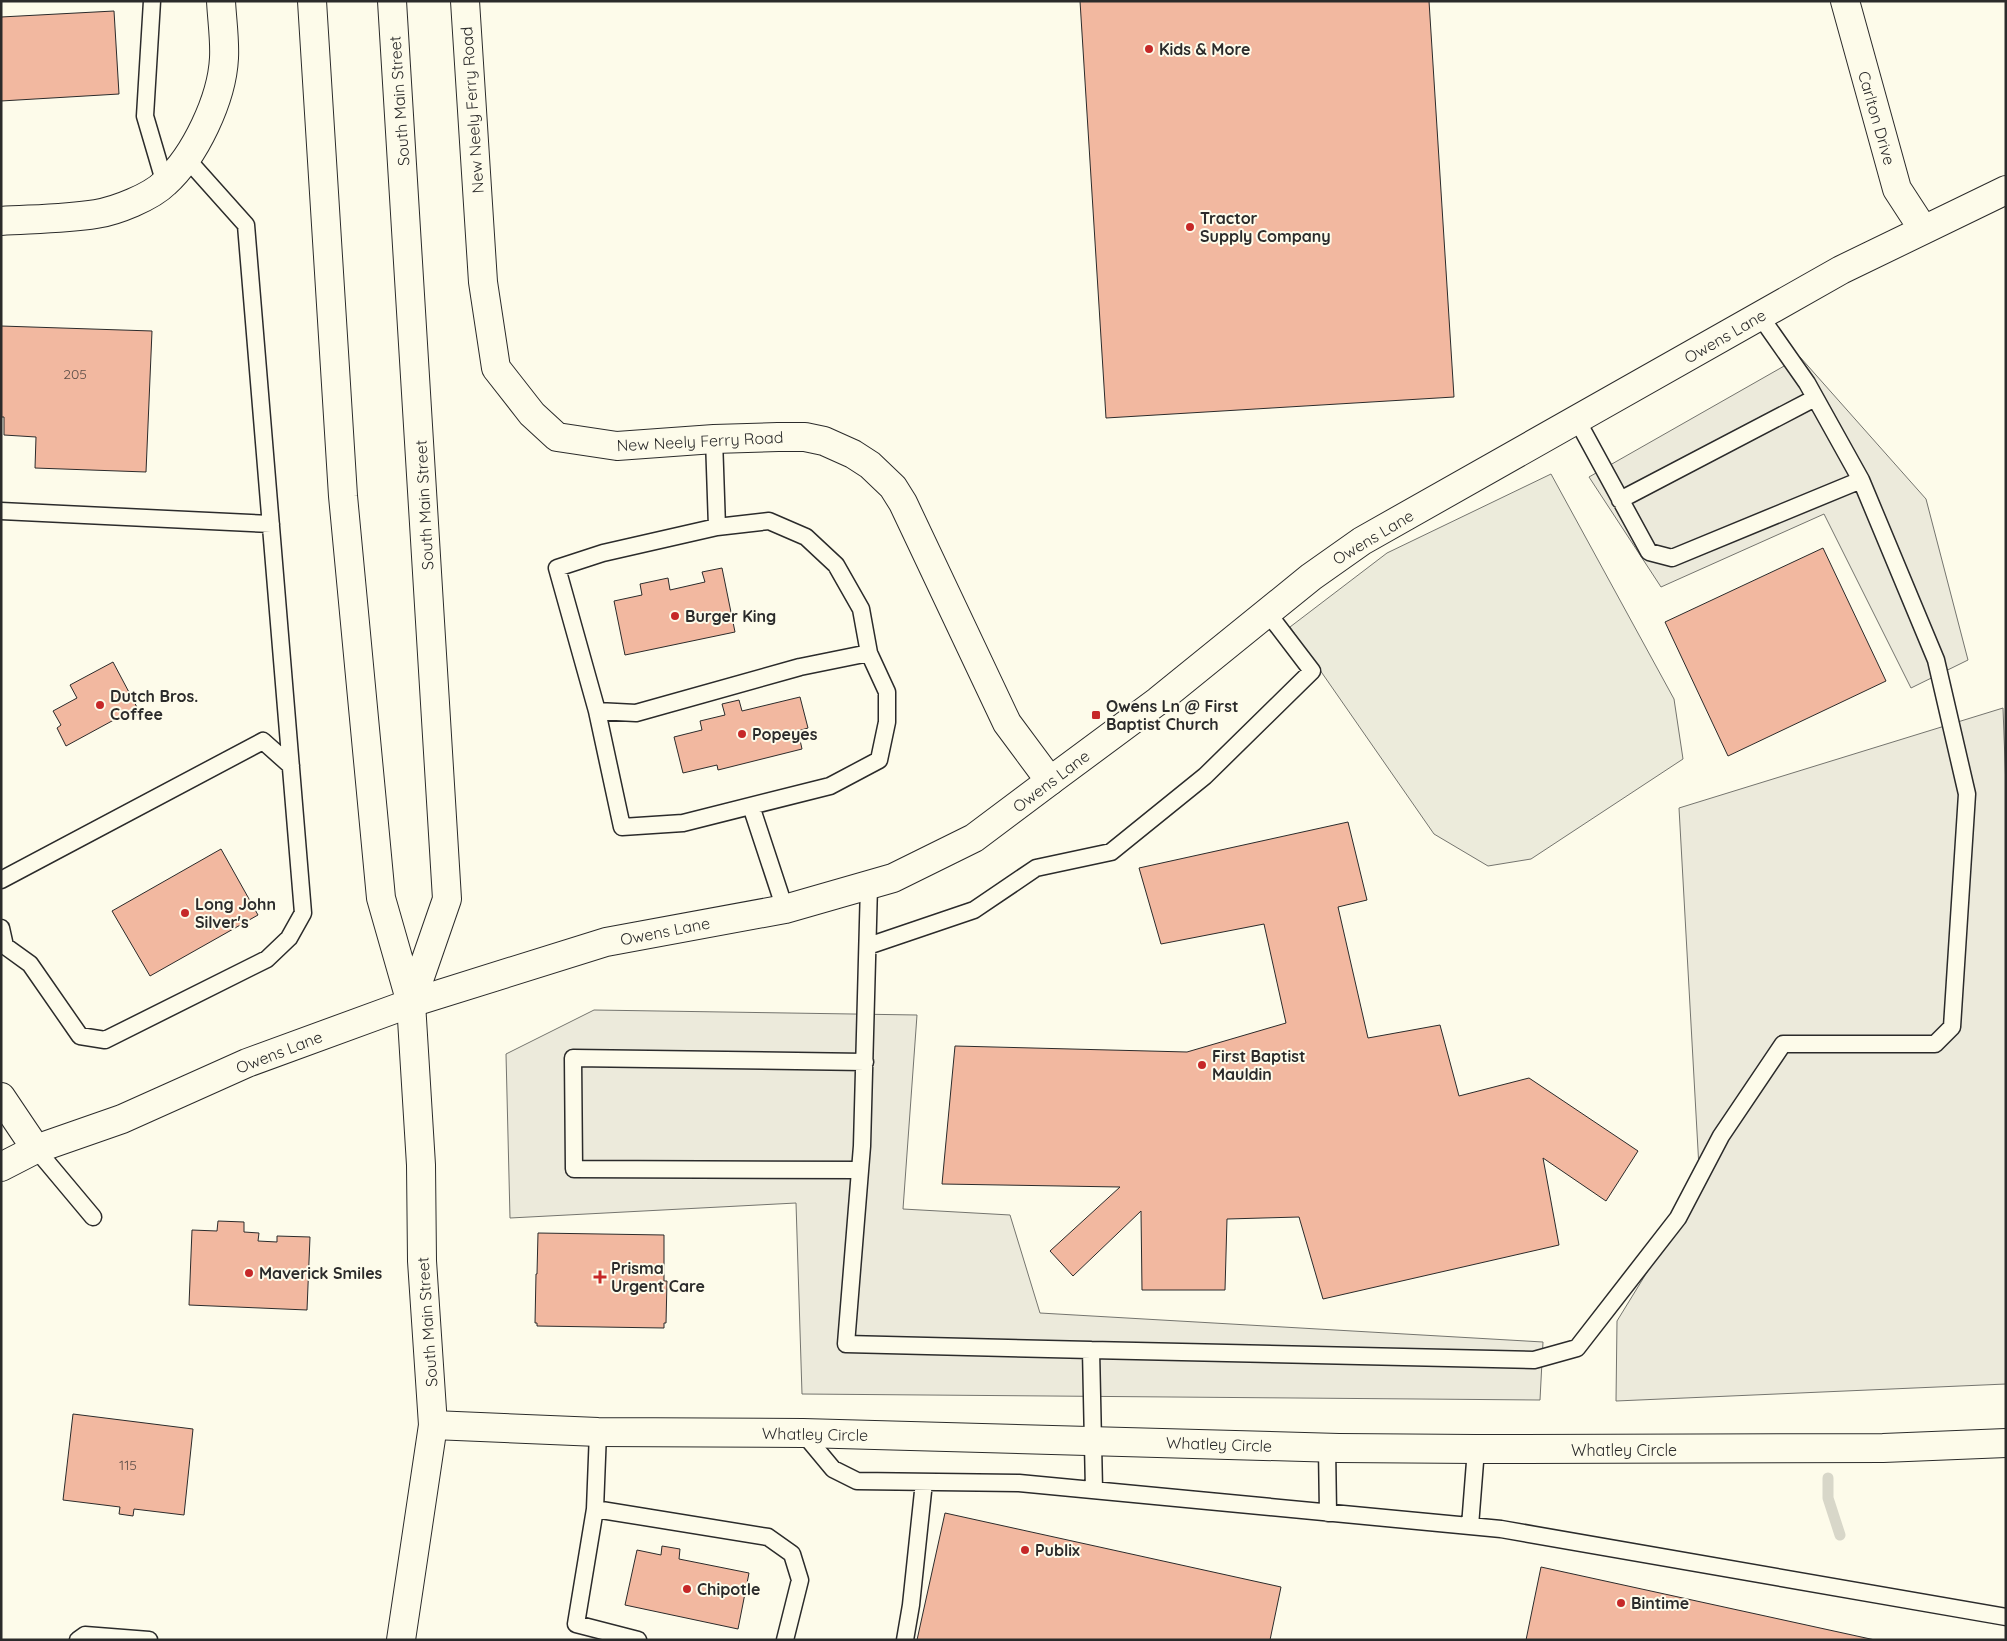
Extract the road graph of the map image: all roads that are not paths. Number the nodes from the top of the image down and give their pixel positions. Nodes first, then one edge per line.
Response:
1 (152, 1) edge
2 (221, 1) edge
3 (312, 1) edge
4 (392, 1) edge
5 (465, 1) edge
6 (1844, 1) edge
7 (187, 159) junction
8 (164, 184) junction
9 (2006, 190) edge
10 (1, 221) edge
11 (1923, 229) junction
12 (1760, 316) junction
13 (1815, 398) junction
14 (1577, 420) junction
15 (714, 439) junction
16 (1861, 480) junction
17 (1620, 500) junction
18 (1, 511) edge
19 (271, 524) junction
20 (717, 527) junction
21 (1267, 612) junction
22 (869, 653) junction
23 (597, 711) junction
24 (291, 766) junction
25 (1050, 781) junction
26 (751, 806) junction
27 (1, 880) edge
28 (869, 885) junction
29 (785, 909) junction
30 (1, 928) edge
31 (868, 946) junction
32 (3, 947) edge
33 (411, 1003) junction
34 (864, 1062) junction
35 (1, 1097) edge
36 (36, 1149) junction
37 (1, 1167) edge
38 (860, 1170) junction
39 (93, 1217) dead end
40 (1091, 1350) junction
41 (433, 1425) junction
42 (598, 1432) junction
43 (803, 1433) junction
44 (1093, 1441) junction
45 (2006, 1443) edge
46 (1327, 1447) junction
47 (1476, 1449) junction
48 (924, 1482) junction
49 (1094, 1490) junction
50 (595, 1509) junction
51 (1328, 1513) junction
52 (1470, 1526) junction
53 (2006, 1617) edge
54 (78, 1640) edge
55 (149, 1640) edge
56 (401, 1640) edge
57 (638, 1640) edge
58 (785, 1640) edge
59 (905, 1640) edge

1 - 8 lane
2 - 7 street
3 - 33 street, South Main Street
4 - 33 street, South Main Street
5 - 15 street, New Neely Ferry Road
6 - 11 street, Carlton Drive
7 - 8 street
7 - 19 lane
8 - 10 street
9 - 11 street, Owens Lane
11 - 12 street, Owens Lane
12 - 13 lane
12 - 14 street, Owens Lane
13 - 16 lane
13 - 17 lane
14 - 17 lane
14 - 21 street, Owens Lane
15 - 20 lane
15 - 25 street, New Neely Ferry Road
16 - 17 lane
16 - 40 lane
18 - 19 lane
19 - 24 lane
20 - 22 lane
20 - 23 lane
21 - 25 street, Owens Lane
21 - 31 lane
22 - 23 lane
22 - 26 lane
23 - 26 lane
24 - 27 lane
24 - 32 lane
25 - 28 street, Owens Lane
26 - 29 lane
28 - 29 street, Owens Lane
28 - 31 lane
29 - 33 street, Owens Lane
30 - 32 lane
31 - 34 lane
33 - 36 street, Owens Lane
33 - 41 street, South Main Street
34 - 38 lane
34 - 38 lane
35 - 36 street
36 - 37 street, Owens Lane
36 - 39 lane
38 - 40 lane
40 - 44 lane
41 - 42 street, Whatley Circle
41 - 56 street, South Main Street
42 - 43 street, Whatley Circle
42 - 50 lane
43 - 44 street, Whatley Circle
43 - 48 lane
44 - 46 street, Whatley Circle
44 - 49 lane
45 - 47 street, Whatley Circle
46 - 47 street, Whatley Circle
46 - 51 lane
47 - 52 lane
48 - 49 lane
48 - 59 lane
49 - 51 lane
50 - 57 lane
50 - 58 lane
51 - 52 lane
52 - 53 lane
54 - 55 lane

